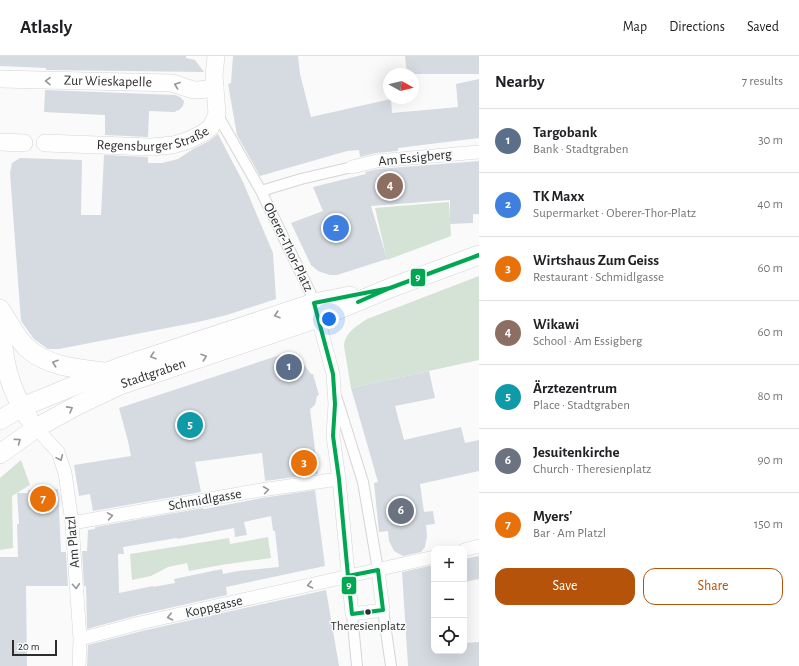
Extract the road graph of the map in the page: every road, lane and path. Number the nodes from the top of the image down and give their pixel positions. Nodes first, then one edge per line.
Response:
1 (216, 56) edge
2 (0, 79) edge
3 (215, 87) junction
4 (217, 114) junction
5 (0, 142) edge
6 (24, 143) dead end
7 (45, 143) dead end
8 (479, 152) edge
9 (352, 167) joint
10 (261, 191) junction
11 (479, 255) edge
12 (0, 309) edge
13 (316, 311) junction
14 (0, 323) edge
15 (107, 372) junction
16 (335, 391) junction
17 (22, 407) junction
18 (0, 420) edge
19 (36, 428) junction
20 (0, 454) edge
21 (339, 479) junction
22 (72, 523) junction
23 (479, 546) edge
24 (467, 549) edge
25 (431, 558) edge
26 (378, 570) junction
27 (348, 576) junction
28 (383, 610) junction
29 (352, 614) junction
30 (80, 639) junction
31 (79, 666) edge
32 (357, 666) edge
33 (391, 666) edge

1 - 3 street, Regensburger Straße
3 -> 2 street, Zur Wieskapelle
3 - 4 street, Regensburger Straße
4 - 7 street, Regensburger Straße
4 - 10 street, Oberer-Thor-Platz
5 - 6 street
8 - 9 street, Am Essigberg
9 - 10 street, Oberer-Thor-Platz
10 - 13 street, Oberer-Thor-Platz
11 - 13 main road
15 -> 12 main road
13 -> 15 main road, Stadtgraben
13 - 16 street
19 -> 13 main road, Stadtgraben
14 - 17 main road
15 - 17 main road, Stadtgraben
16 - 21 street
16 - 26 street
17 - 18 main road, Stadtgraben
17 - 19 main road
20 -> 19 main road, Stadtgraben
19 -> 22 street, Am Platzl
22 -> 21 street, Schmidlgasse
21 - 27 street
22 -> 30 street, Am Platzl
23 - 24 street
25 - 26 street, Koppgasse
26 - 27 street, Koppgasse
26 - 28 street
27 - 29 street
27 -> 30 street, Koppgasse
28 - 29 street
28 - 33 street
29 - 32 street
30 - 31 street, Am Platzl

